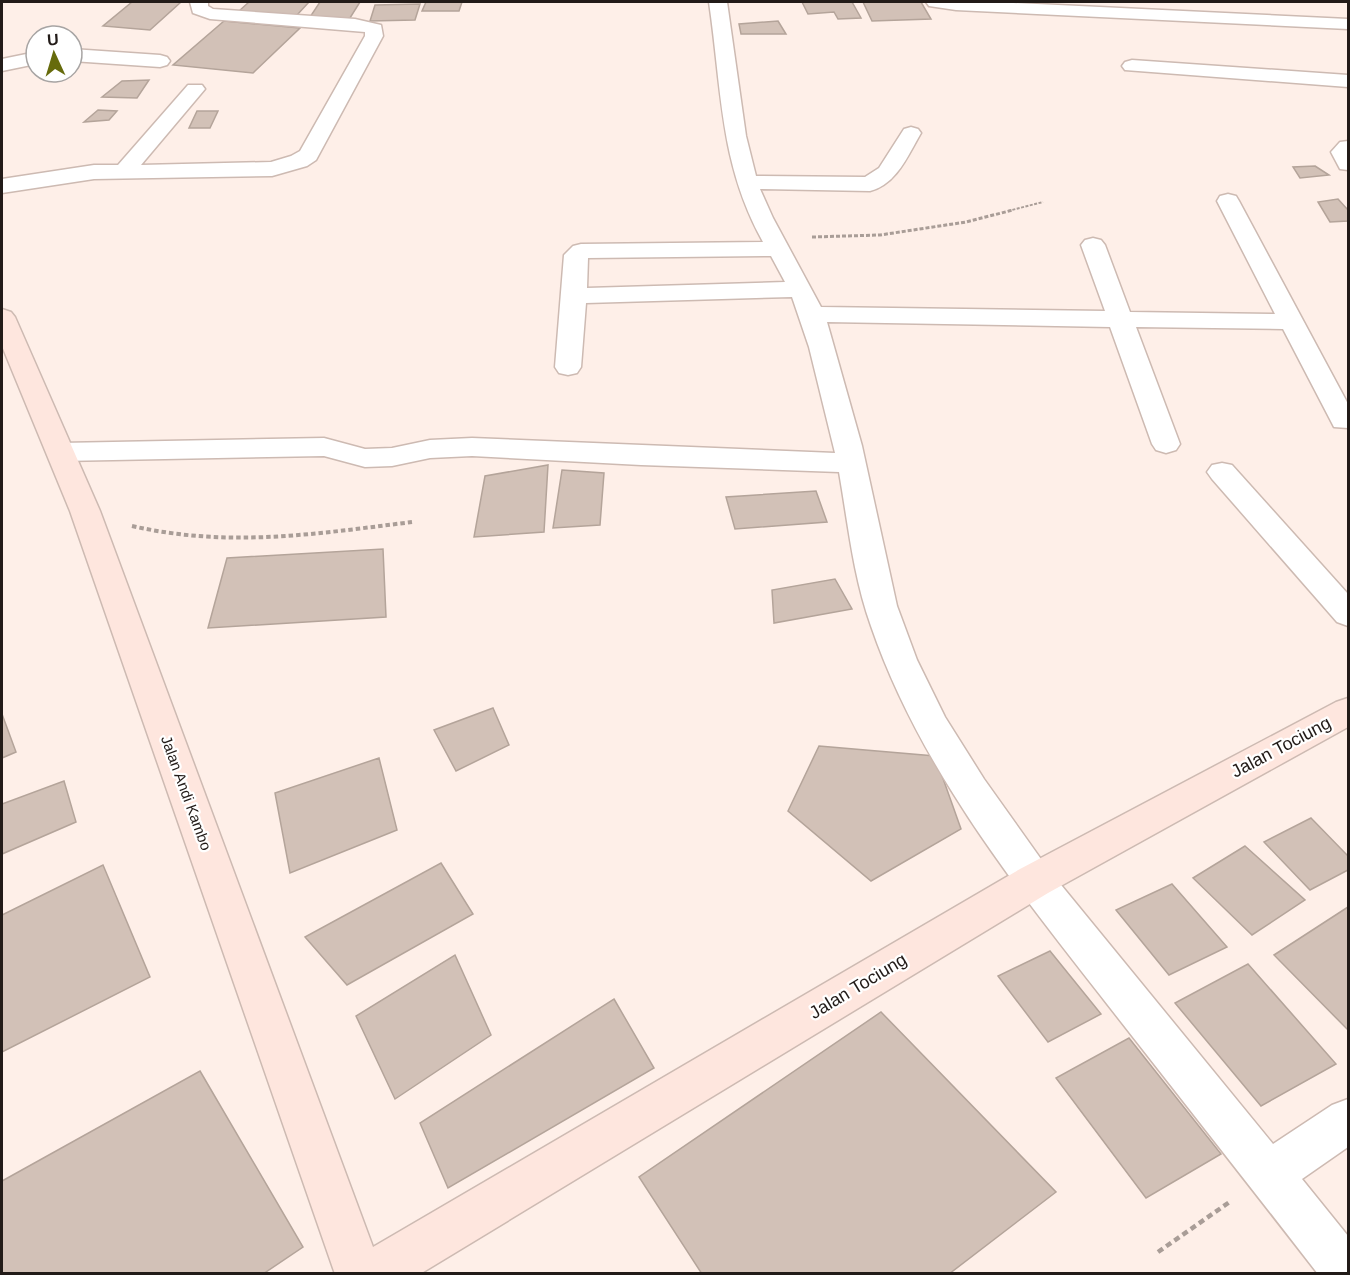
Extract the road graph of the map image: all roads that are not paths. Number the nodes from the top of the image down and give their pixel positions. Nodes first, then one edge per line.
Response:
1 (199, 2) edge
2 (718, 2) edge
3 (935, 2) edge
4 (1348, 24) edge
5 (84, 56) edge
6 (24, 60) edge
7 (160, 61) dead end
8 (2, 65) edge
9 (1132, 66) dead end
10 (1348, 81) edge
11 (195, 89) dead end
12 (911, 134) dead end
13 (1348, 147) edge
14 (1348, 164) edge
15 (125, 170) junction
16 (746, 182) junction
17 (2, 186) edge
18 (1228, 201) dead end
19 (774, 243) junction
20 (1093, 245) dead end
21 (574, 296) junction
22 (806, 301) junction
23 (2, 317) edge
24 (1120, 319) junction
25 (1292, 322) junction
26 (568, 368) dead end
27 (1344, 421) dead end
28 (1166, 444) dead end
29 (61, 452) junction
30 (852, 463) junction
31 (1222, 472) dead end
32 (1348, 614) edge
33 (1348, 711) edge
34 (1034, 881) junction
35 (1348, 1120) edge
36 (1269, 1174) junction
37 (1348, 1273) edge
38 (359, 1274) edge
39 (374, 1274) edge

1 - 15 street
2 - 16 street
3 - 4 street
5 - 7 street
6 - 8 street
9 - 10 street
11 - 15 street
12 - 16 street
13 - 14 street
15 - 17 street
16 - 19 street
18 - 25 street
19 - 21 street
19 - 22 street
20 - 24 street
21 - 22 street
21 - 26 street
22 - 24 street
22 - 30 street
23 - 29 street, Jalan Andi Kambo
24 - 25 street
24 - 28 street
25 - 27 street
29 - 30 street
29 - 38 street, Jalan Andi Kambo
30 - 34 street
31 - 32 street
33 - 34 street, Jalan Tociung
34 - 36 street
34 - 39 street, Jalan Tociung
35 - 36 street
36 - 37 street

